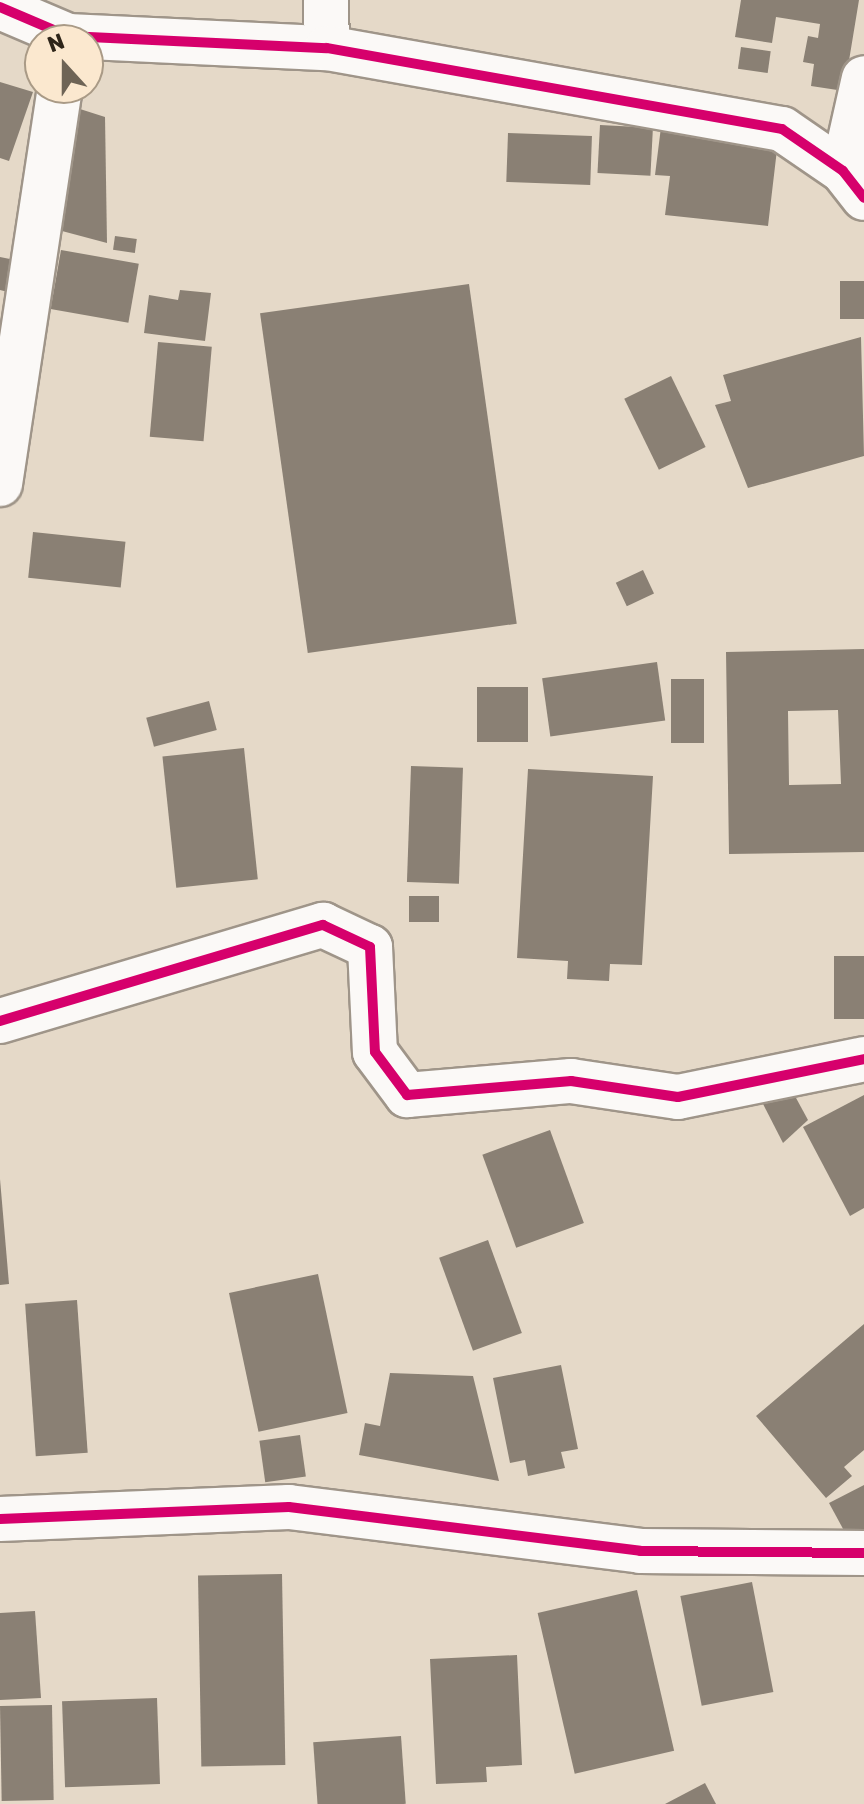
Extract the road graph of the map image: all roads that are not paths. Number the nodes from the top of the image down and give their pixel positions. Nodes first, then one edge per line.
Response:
1 (326, 0) edge
2 (0, 7) edge
3 (37, 24) edge
4 (104, 39) edge
5 (327, 48) junction
6 (864, 78) edge
7 (58, 104) edge
8 (854, 184) edge
9 (0, 484) edge
10 (0, 1021) edge
11 (864, 1059) edge
12 (0, 1519) edge
13 (864, 1553) edge

1 - 5 street
2 - 3 street
4 - 5 street
5 - 8 street
6 - 8 street
7 - 9 street
10 - 11 street
12 - 13 street

